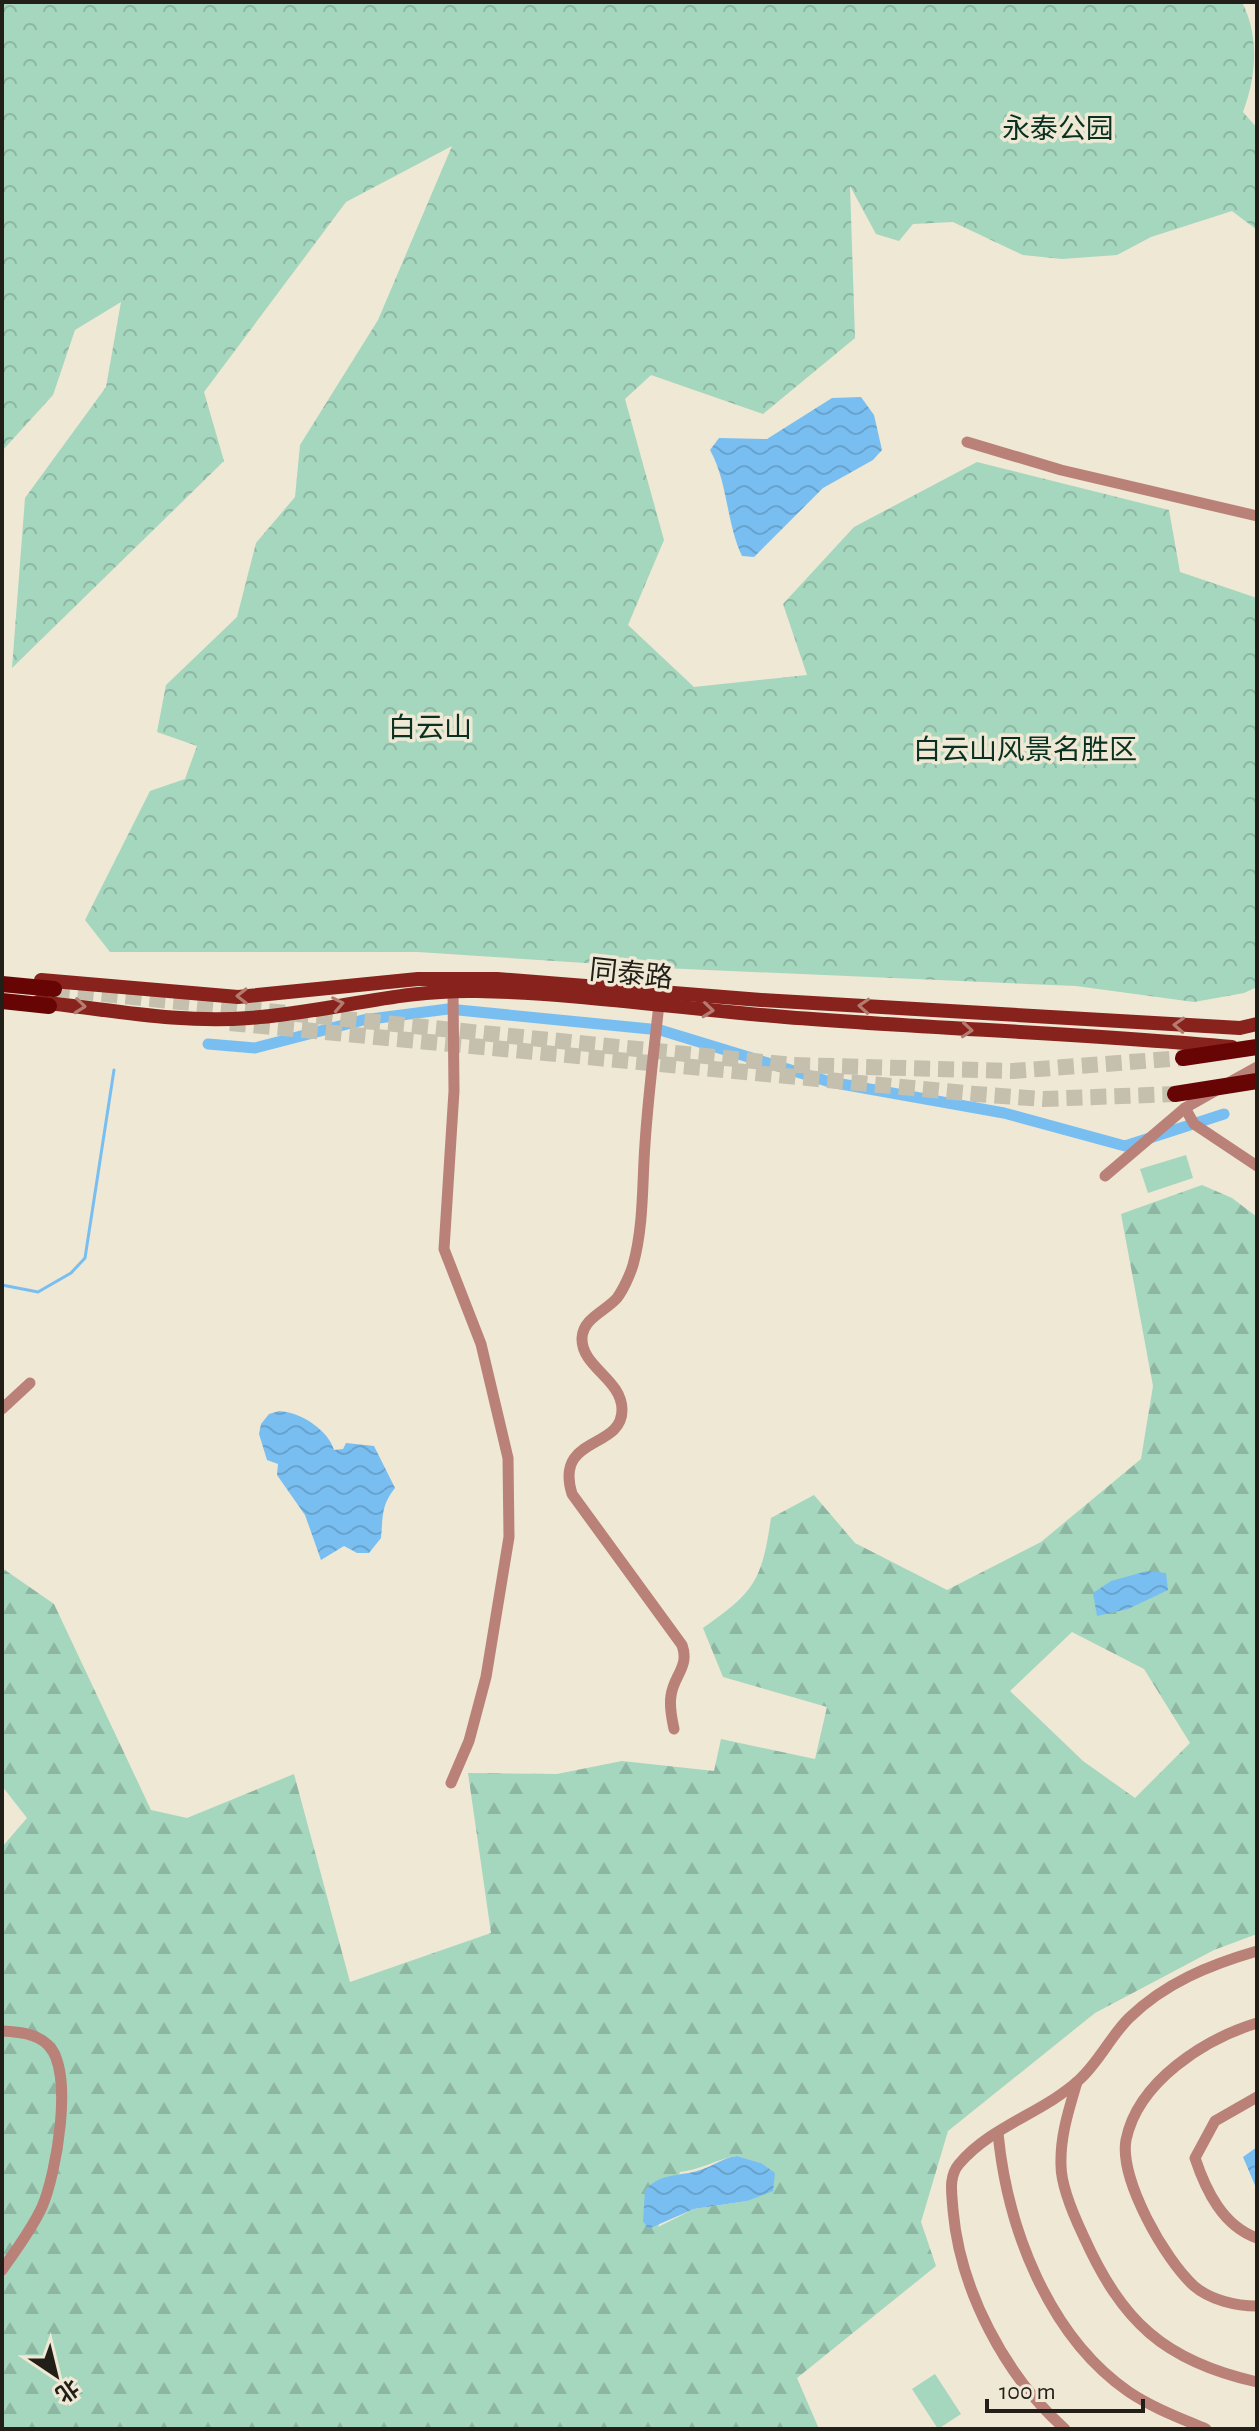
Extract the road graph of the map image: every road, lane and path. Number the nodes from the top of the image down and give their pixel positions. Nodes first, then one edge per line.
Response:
1 (967, 442) dead end
2 (1257, 516) edge
3 (2, 977) edge
4 (2, 984) edge
5 (54, 989) tunnel mouth
6 (453, 991) junction
7 (2, 1000) edge
8 (659, 1004) junction
9 (49, 1006) tunnel mouth
10 (1257, 1027) edge
11 (1240, 1028) junction
12 (1235, 1047) junction
13 (1257, 1047) edge
14 (1183, 1058) tunnel mouth
15 (1257, 1067) edge
16 (1257, 1081) edge
17 (1180, 1101) junction
18 (1257, 1166) edge
19 (1105, 1176) dead end
20 (30, 1383) dead end
21 (2, 1409) edge
22 (674, 1729) dead end
23 (451, 1783) dead end
24 (1257, 1951) edge
25 (1257, 2023) edge
26 (2, 2031) edge
27 (1077, 2082) junction
28 (1257, 2097) edge
29 (998, 2133) junction
30 (1257, 2238) edge
31 (2, 2270) edge
32 (1257, 2306) edge
33 (1257, 2382) edge
34 (1065, 2429) edge
35 (1206, 2429) edge

1 - 2 street
11 -> 3 main road, 同泰路
4 - 5 highway
7 -> 6 main road, 同泰路
6 - 8 main road, 同泰路
6 - 23 street
7 - 9 highway
8 -> 12 main road, 同泰路
8 - 22 street
10 - 11 main road, 同泰路
11 - 12 street
12 - 13 main road, 同泰路
13 - 14 highway, bridge
15 - 17 street
16 - 17 highway, bridge
17 - 18 street
17 - 19 street
20 - 21 street
24 - 27 street
25 - 32 street
26 - 31 street
27 - 29 street
27 - 33 street
28 - 30 street
29 - 34 street
29 - 35 street

